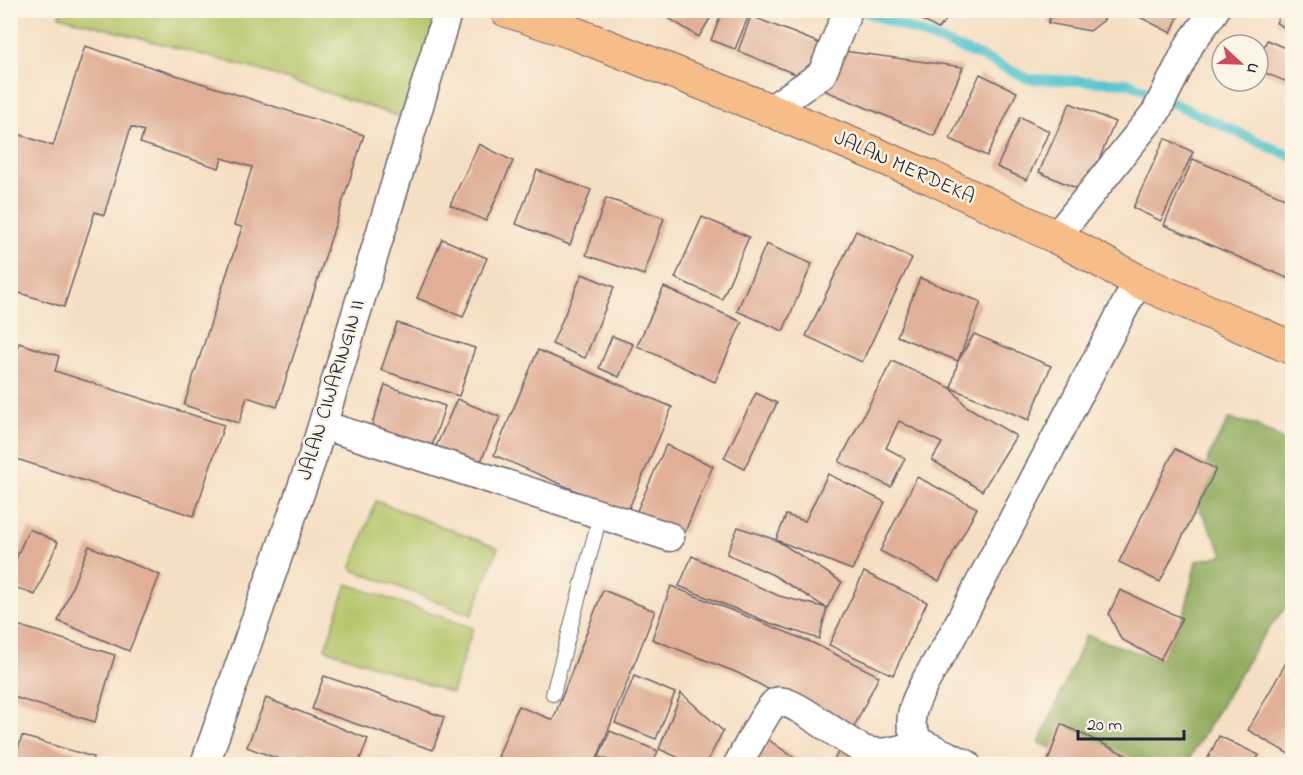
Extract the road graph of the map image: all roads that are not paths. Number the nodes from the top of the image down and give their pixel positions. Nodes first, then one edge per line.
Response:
1 (447, 10) edge
2 (506, 10) edge
3 (1215, 10) edge
4 (847, 13) edge
5 (770, 110) junction
6 (1056, 237) junction
7 (1138, 281) junction
8 (1293, 348) edge
9 (323, 425) junction
10 (600, 516) junction
11 (670, 537) dead end
12 (553, 694) dead end
13 (926, 754) edge
14 (205, 765) edge
15 (738, 765) edge
16 (966, 765) edge

1 - 9 street, JALAN CIWARINGIN II
2 - 5 main road, JALAN MERDEKA
3 - 6 street
4 - 5 street
5 - 6 main road, JALAN MERDEKA
6 - 7 main road, JALAN MERDEKA
7 - 8 main road, JALAN MERDEKA
7 - 13 street
9 - 10 street
9 - 14 street, JALAN CIWARINGIN II
10 - 11 street
10 - 12 lane
13 - 15 street
13 - 16 street

